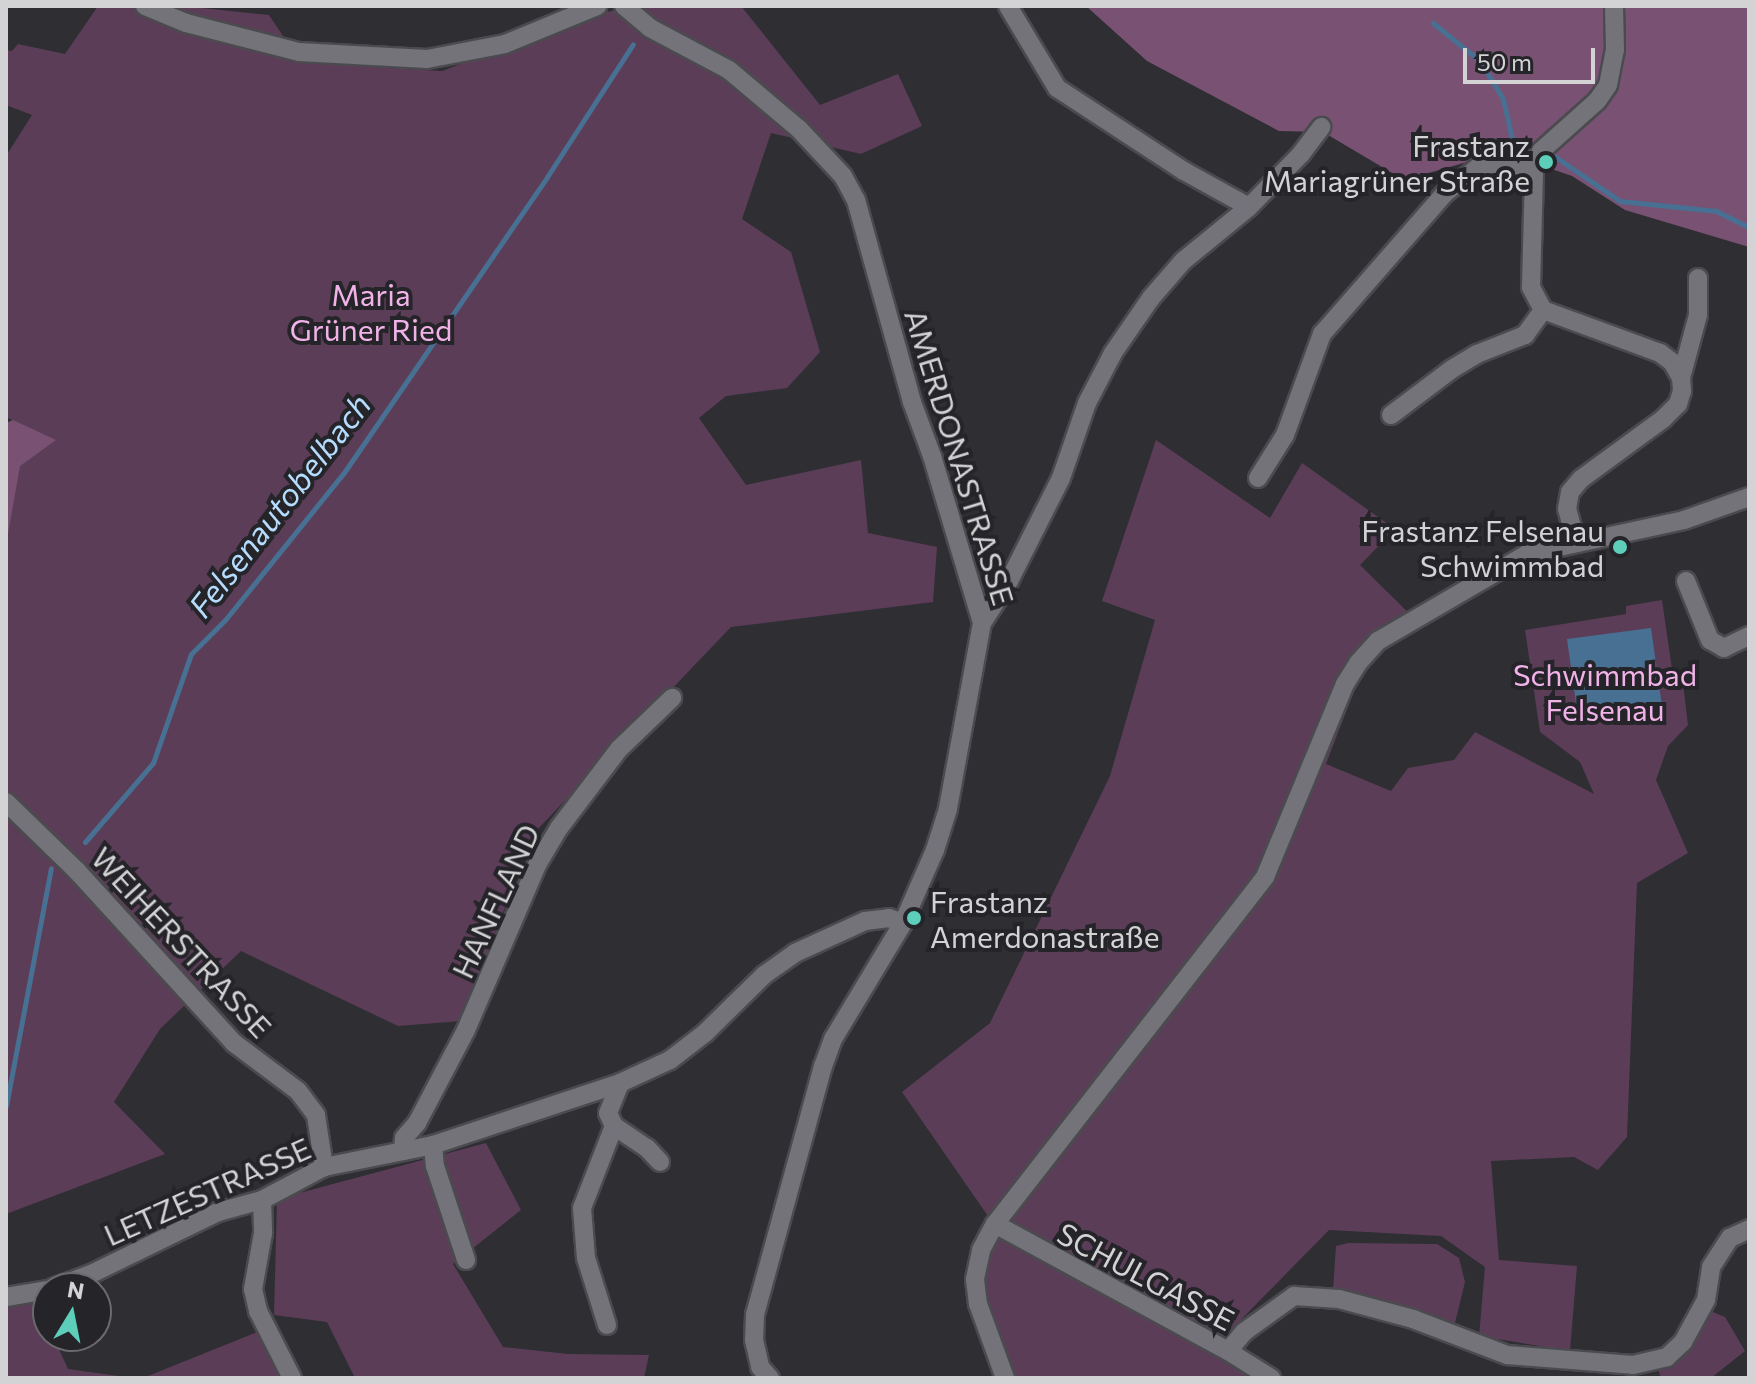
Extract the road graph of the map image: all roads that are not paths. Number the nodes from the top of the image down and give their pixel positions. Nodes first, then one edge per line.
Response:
1 (145, 6) edge
2 (597, 6) edge
3 (624, 6) edge
4 (1008, 6) edge
5 (1614, 6) edge
6 (1321, 127) dead end
7 (1534, 170) junction
8 (1249, 207) junction
9 (1698, 278) dead end
10 (1543, 310) junction
11 (1681, 378) junction
12 (1391, 415) dead end
13 (1258, 478) dead end
14 (1749, 497) edge
15 (1576, 542) junction
16 (1686, 581) dead end
17 (982, 623) junction
18 (1749, 636) edge
19 (672, 698) dead end
20 (6, 802) edge
21 (903, 923) junction
22 (620, 1083) junction
23 (614, 1126) junction
24 (433, 1145) junction
25 (403, 1151) junction
26 (660, 1162) dead end
27 (324, 1167) junction
28 (262, 1200) junction
29 (995, 1224) junction
30 (1749, 1229) edge
31 (466, 1260) dead end
32 (95, 1272) edge
33 (32, 1292) edge
34 (6, 1297) edge
35 (607, 1325) dead end
36 (1228, 1351) junction
37 (1537, 1369) edge
38 (292, 1378) edge
39 (770, 1378) edge
40 (1005, 1378) edge
41 (1271, 1378) edge

1 - 2 street
3 - 17 street, AMERDONASTRASSE
4 - 8 street
5 - 7 street
6 - 8 street
7 - 10 street
7 - 13 street
8 - 17 street
9 - 11 street
10 - 11 street
10 - 12 street
11 - 15 street
14 - 15 street
15 - 29 street
16 - 18 street
17 - 21 street, AMERDONASTRASSE
19 - 25 street, HANFLAND
20 - 27 street, WEIHERSTRASSE
21 - 22 street, LETZESTRASSE
21 - 39 street, AMERDONASTRASSE
22 - 23 street
22 - 24 street, LETZESTRASSE
23 - 26 street
23 - 35 street
24 - 25 street, LETZESTRASSE
24 - 31 street
25 - 27 street, LETZESTRASSE
27 - 28 street, LETZESTRASSE
28 - 32 street, LETZESTRASSE
28 - 38 street
29 - 36 street, SCHULGASSE
29 - 40 street
30 - 37 street
33 - 34 street, LETZESTRASSE
36 - 37 street
36 - 41 street, SCHULGASSE

